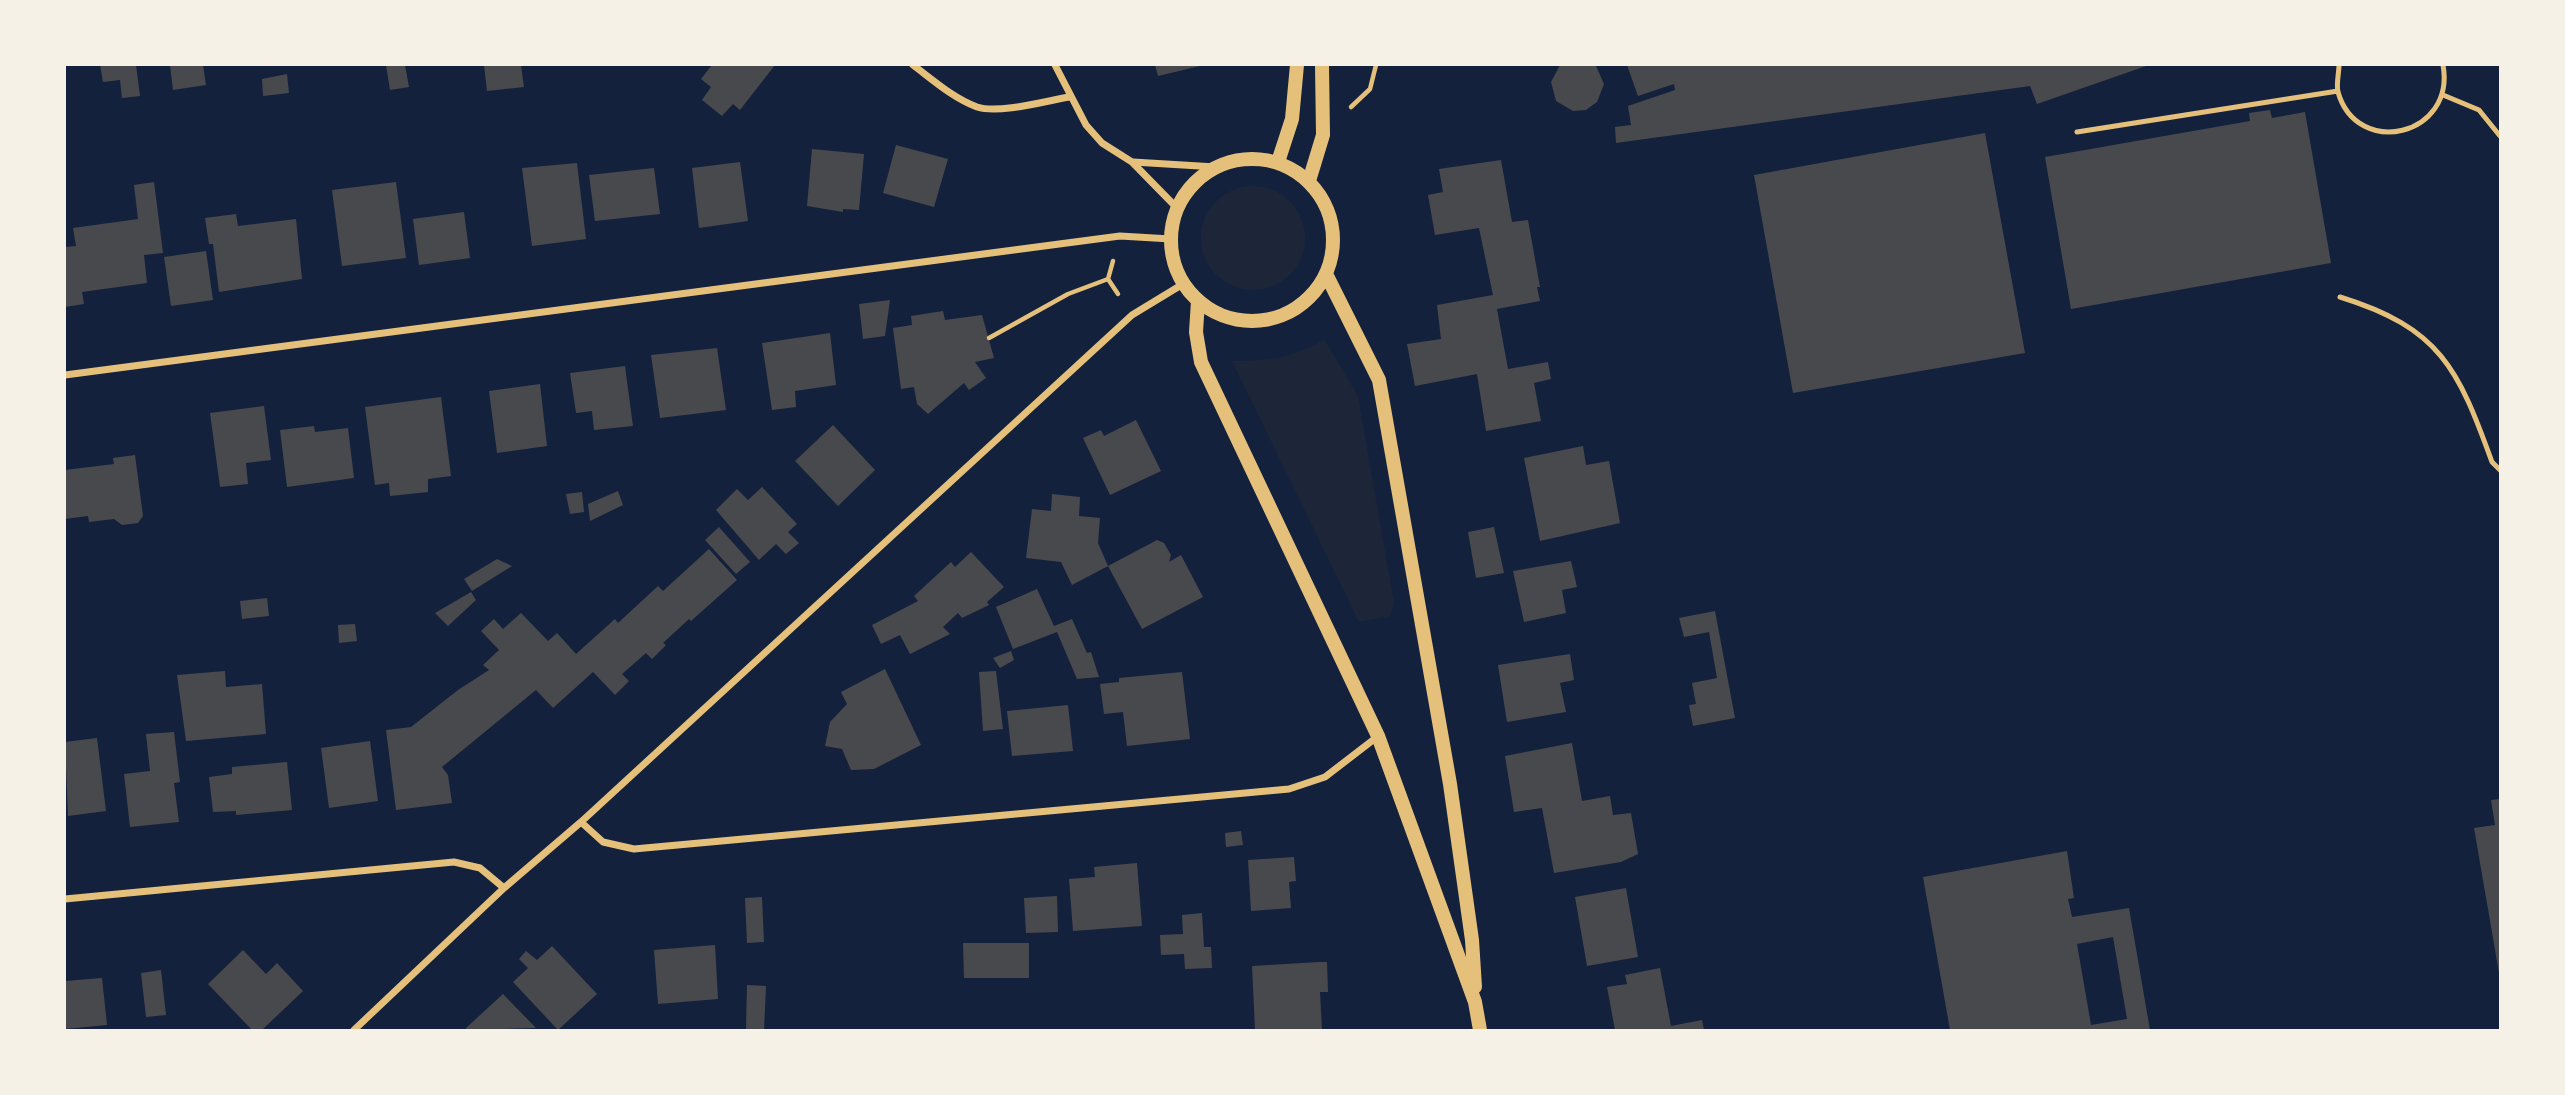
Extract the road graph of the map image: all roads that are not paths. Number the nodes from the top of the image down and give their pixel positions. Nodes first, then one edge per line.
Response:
1 (913, 65) edge
2 (1055, 65) edge
3 (1297, 65) edge
4 (1322, 65) edge
5 (2339, 65) edge
6 (2443, 65) edge
7 (2338, 91) junction
8 (2443, 95) junction
9 (1069, 97) junction
10 (2077, 132) dead end
11 (2500, 136) edge
12 (1132, 162) junction
13 (1278, 162) junction
14 (1216, 167) junction
15 (1309, 181) junction
16 (1177, 208) junction
17 (1171, 239) junction
18 (1326, 274) junction
19 (1184, 284) junction
20 (2340, 297) dead end
21 (1198, 301) junction
22 (65, 375) edge
23 (2500, 470) edge
24 (1378, 736) junction
25 (582, 822) junction
26 (504, 888) junction
27 (65, 899) edge
28 (1475, 1002) junction
29 (354, 1030) edge
30 (1480, 1030) edge

1 - 9 street
2 - 9 street
3 - 13 main road
4 - 15 main road
5 - 7 lane
6 - 8 lane
7 - 8 lane
7 - 10 lane
8 - 11 lane
9 - 12 street
12 - 14 street
12 - 16 street
13 - 14 main road
13 - 15 main road
14 - 16 main road
15 - 18 main road
16 - 17 main road
17 - 19 main road
17 - 22 street
18 - 21 main road
18 - 28 main road
19 - 21 main road
19 - 25 street
20 - 23 lane
21 - 24 main road
24 - 25 street
24 - 28 main road
25 - 26 street
26 - 27 street
26 - 29 street
28 - 30 main road

